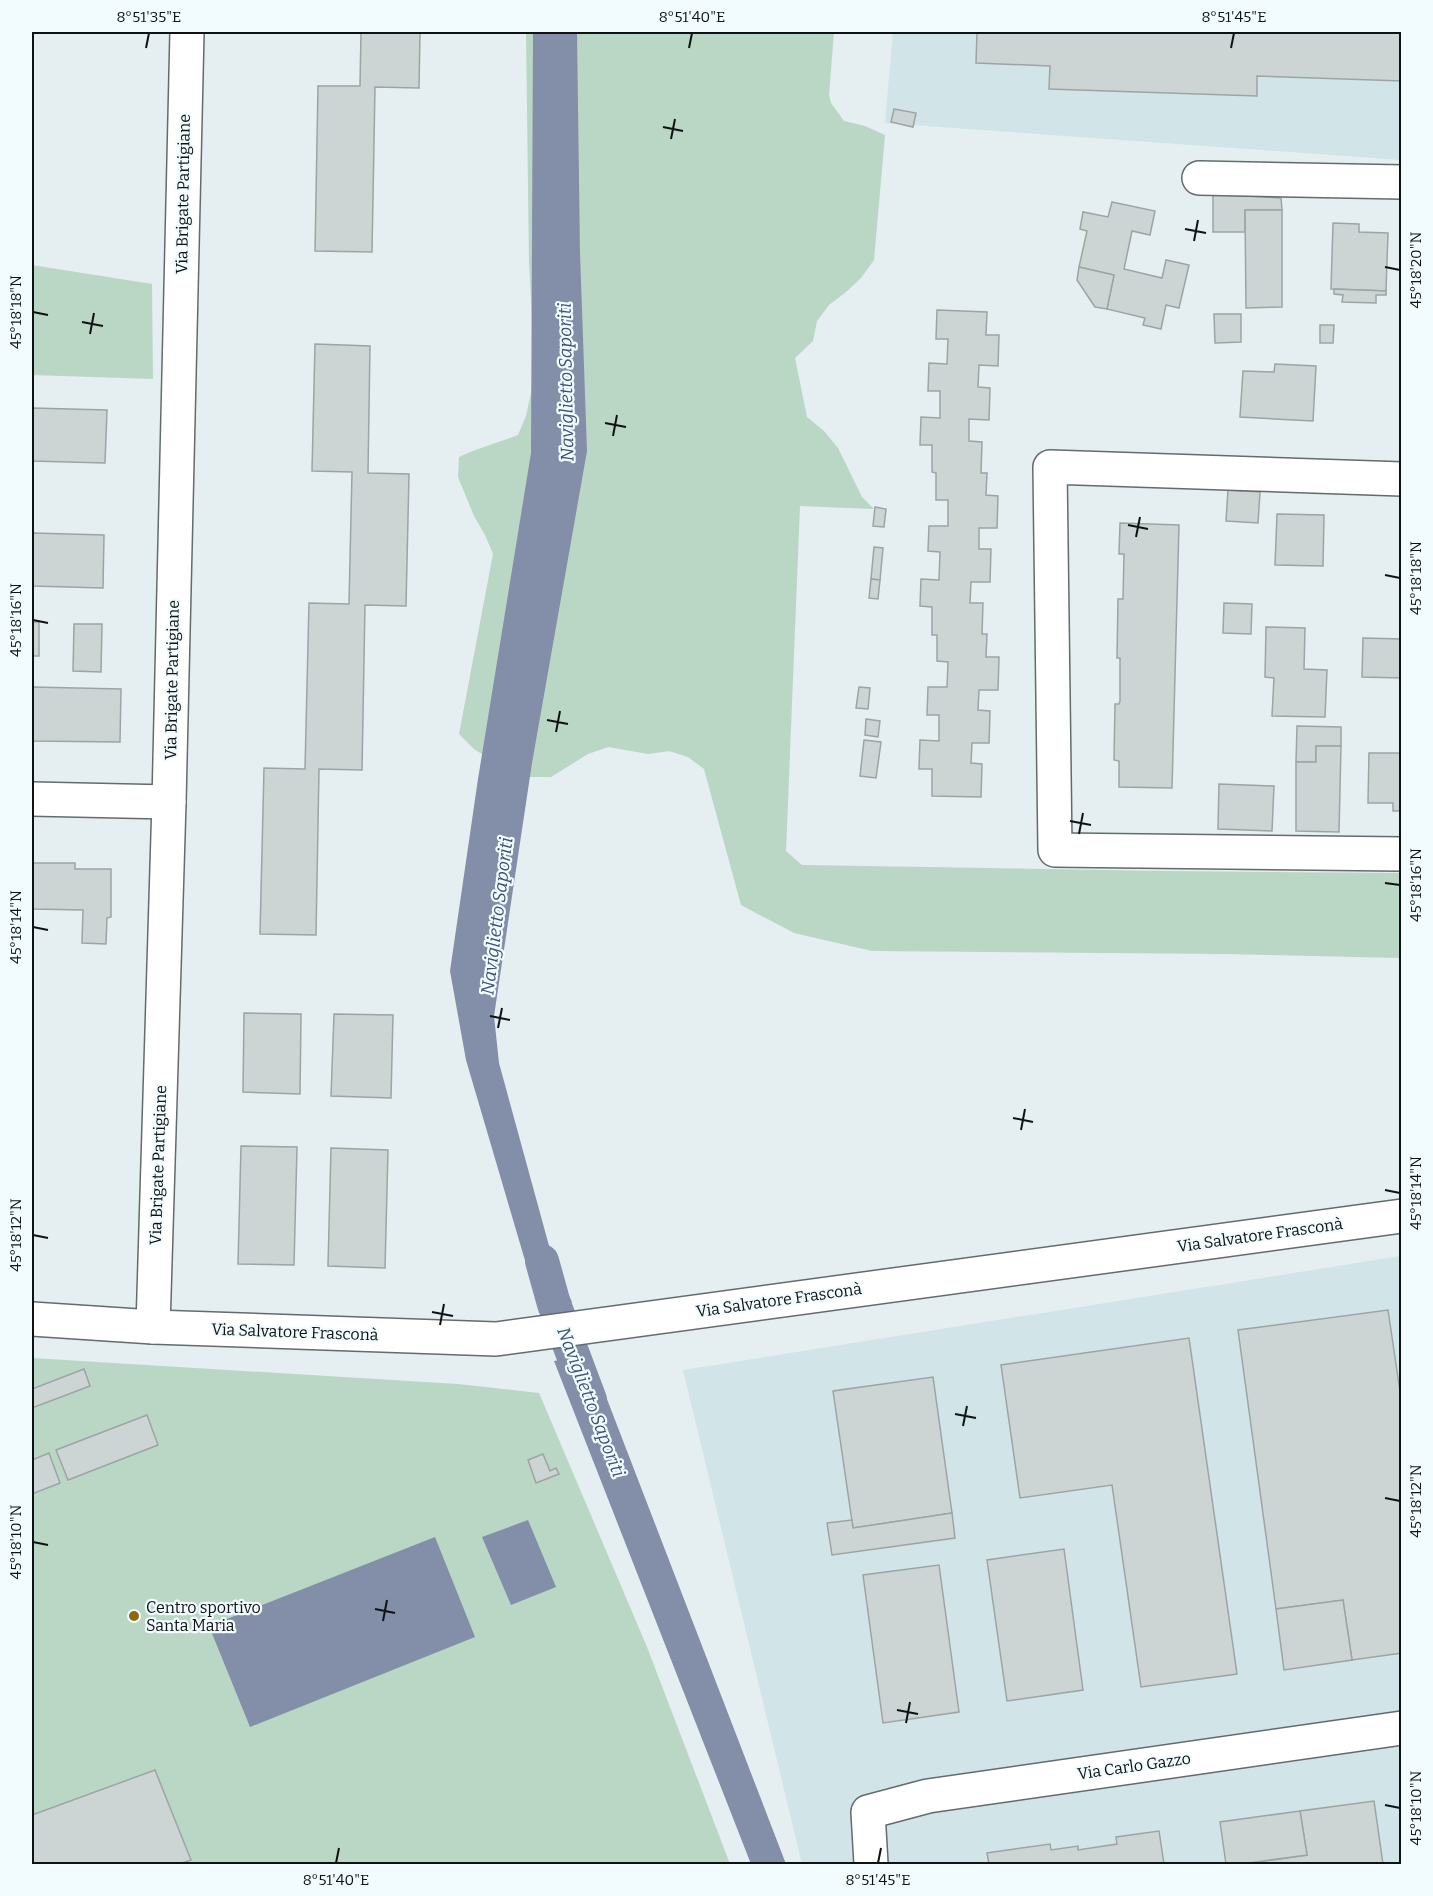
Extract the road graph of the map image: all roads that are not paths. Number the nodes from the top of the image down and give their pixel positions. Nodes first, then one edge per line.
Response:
1 (187, 32) edge
2 (1199, 178) dead end
3 (1401, 182) edge
4 (1401, 479) edge
5 (32, 799) edge
6 (169, 802) junction
7 (1401, 854) edge
8 (1401, 1216) edge
9 (32, 1319) edge
10 (153, 1328) junction
11 (1401, 1728) edge
12 (871, 1864) edge

1 - 6 street, Via Brigate Partigiane
2 - 3 street
4 - 7 street
5 - 6 street
6 - 10 street, Via Brigate Partigiane
8 - 10 street, Via Salvatore Frasconà
9 - 10 street, Via Salvatore Frasconà
11 - 12 street, Via Carlo Gazzo

